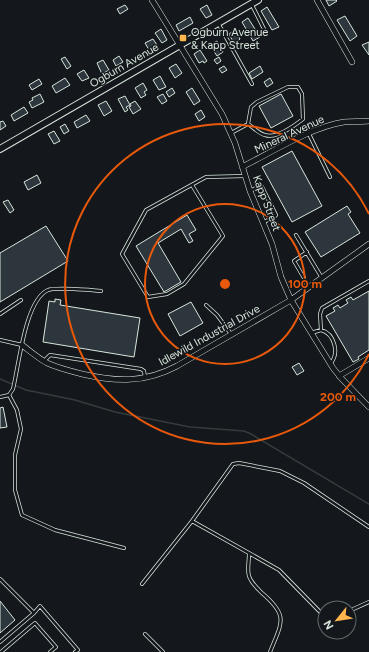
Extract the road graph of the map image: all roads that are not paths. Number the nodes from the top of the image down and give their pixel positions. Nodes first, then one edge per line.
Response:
1 (152, 0) edge
2 (258, 0) edge
3 (317, 0) edge
4 (252, 4) junction
5 (218, 23) junction
6 (265, 31) dead end
7 (179, 45) junction
8 (352, 62) dead end
9 (252, 84) dead end
10 (369, 121) edge
11 (248, 124) junction
12 (231, 134) junction
13 (309, 134) junction
14 (0, 149) edge
15 (242, 168) junction
16 (245, 176) junction
17 (330, 177) dead end
18 (192, 185) junction
19 (250, 191) junction
20 (264, 222) junction
21 (296, 235) dead end
22 (369, 244) edge
23 (307, 252) junction
24 (304, 278) dead end
25 (322, 278) junction
26 (369, 281) edge
27 (101, 290) dead end
28 (21, 300) dead end
29 (291, 300) junction
30 (206, 305) dead end
31 (0, 314) edge
32 (321, 330) junction
33 (311, 333) junction
34 (232, 334) junction
35 (0, 340) edge
36 (22, 345) junction
37 (369, 358) edge
38 (44, 361) junction
39 (330, 364) junction
40 (339, 376) junction
41 (145, 378) junction
42 (9, 395) junction
43 (0, 397) edge
44 (369, 407) edge
45 (192, 521) junction
46 (369, 527) edge
47 (124, 548) dead end
48 (249, 554) junction
49 (0, 579) edge
50 (142, 584) dead end
51 (369, 602) edge
52 (357, 607) edge
53 (317, 609) edge
54 (34, 612) junction
55 (145, 634) dead end
56 (0, 642) edge
57 (1, 652) edge
58 (50, 652) edge
59 (75, 652) edge
60 (163, 652) edge
61 (270, 652) edge

1 - 7 street, Kapp Street
2 - 4 street, Ogburn Avenue
3 - 8 street
4 - 5 street, Ogburn Avenue
4 - 6 lane
5 - 7 street, Ogburn Avenue
5 - 9 lane
7 - 12 street, Kapp Street
7 - 14 street, Ogburn Avenue
10 - 13 street, Mineral Avenue
11 - 11 lane
11 - 12 lane
12 - 15 street, Kapp Street
13 - 15 street, Mineral Avenue
13 - 17 lane
15 - 16 street, Kapp Street
16 - 18 lane
16 - 19 street, Kapp Street
18 - 18 lane
19 - 20 street, Kapp Street
19 - 20 lane
20 - 29 street, Kapp Street
21 - 23 lane
22 - 25 street, Idlewild Industrial Drive
23 - 24 lane
23 - 25 lane
25 - 29 street, Idlewild Industrial Drive
26 - 32 lane
27 - 36 lane
28 - 31 lane
29 - 33 street, Kapp Street
29 - 34 street, Idlewild Industrial Drive
30 - 34 lane
32 - 33 lane
32 - 39 lane
33 - 39 street, Kapp Street
34 - 41 street, Idlewild Industrial Drive
35 - 36 lane
36 - 38 street, Idlewild Industrial Drive
36 - 42 lane
37 - 40 street
38 - 41 street, Idlewild Industrial Drive
38 - 41 lane
39 - 40 street, Kapp Street
40 - 44 street, Kapp Street
42 - 43 lane
42 - 47 lane
45 - 46 lane
45 - 48 lane
45 - 50 lane
48 - 53 lane
48 - 61 lane
49 - 54 lane
51 - 52 lane
54 - 56 lane
54 - 59 lane
55 - 60 lane
57 - 58 lane

